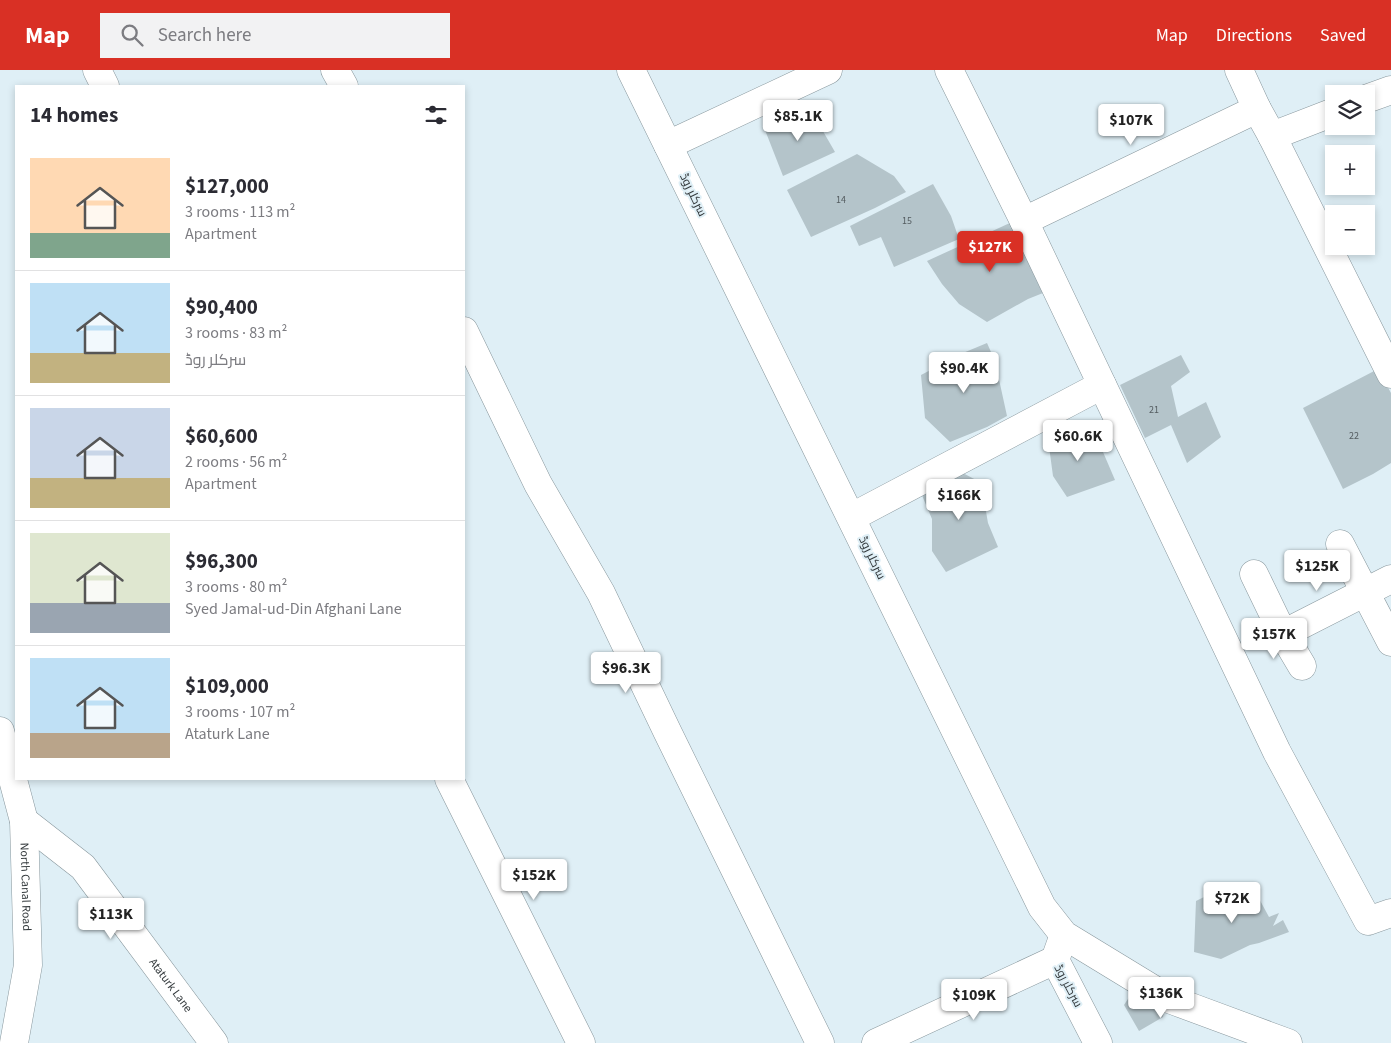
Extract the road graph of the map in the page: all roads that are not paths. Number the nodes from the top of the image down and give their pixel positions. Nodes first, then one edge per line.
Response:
1 (96, 70) edge
2 (335, 70) edge
3 (631, 70) edge
4 (828, 70) edge
5 (949, 70) edge
6 (1239, 70) edge
7 (104, 85) edge
8 (343, 85) edge
9 (1391, 90) edge
10 (1375, 96) edge
11 (1257, 109) junction
12 (1325, 115) edge
13 (1272, 136) junction
14 (668, 145) junction
15 (1024, 221) junction
16 (465, 333) edge
17 (1391, 374) edge
18 (1102, 385) junction
19 (852, 517) junction
20 (1340, 544) dead end
21 (1254, 574) dead end
22 (1391, 579) edge
23 (1365, 592) junction
24 (1283, 634) junction
25 (1391, 642) edge
26 (1302, 666) dead end
27 (0, 731) edge
28 (450, 780) edge
29 (24, 821) junction
30 (1391, 912) edge
31 (1064, 934) junction
32 (1054, 960) junction
33 (14, 1043) edge
34 (214, 1043) edge
35 (581, 1043) edge
36 (820, 1043) edge
37 (876, 1043) edge
38 (1098, 1043) edge
39 (1288, 1043) edge

1 - 7 street
2 - 8 street
3 - 14 street, سرکلر روڈ
4 - 14 street
5 - 15 street
6 - 11 street
9 - 10 street
11 - 13 street
11 - 15 street
12 - 13 street
13 - 17 street
14 - 19 street, سرکلر روڈ
15 - 18 street
16 - 36 street
18 - 19 street
18 - 30 street
19 - 31 street, سرکلر روڈ
20 - 23 street
21 - 24 street
22 - 23 street
23 - 24 street
23 - 25 street
24 - 26 street
27 - 29 street, North Canal Road
28 - 35 street
29 - 33 street, North Canal Road
29 - 34 street, Ataturk Lane
31 - 32 street, سرکلر روڈ
31 - 39 street
32 - 37 street
32 - 38 street, سرکلر روڈ

